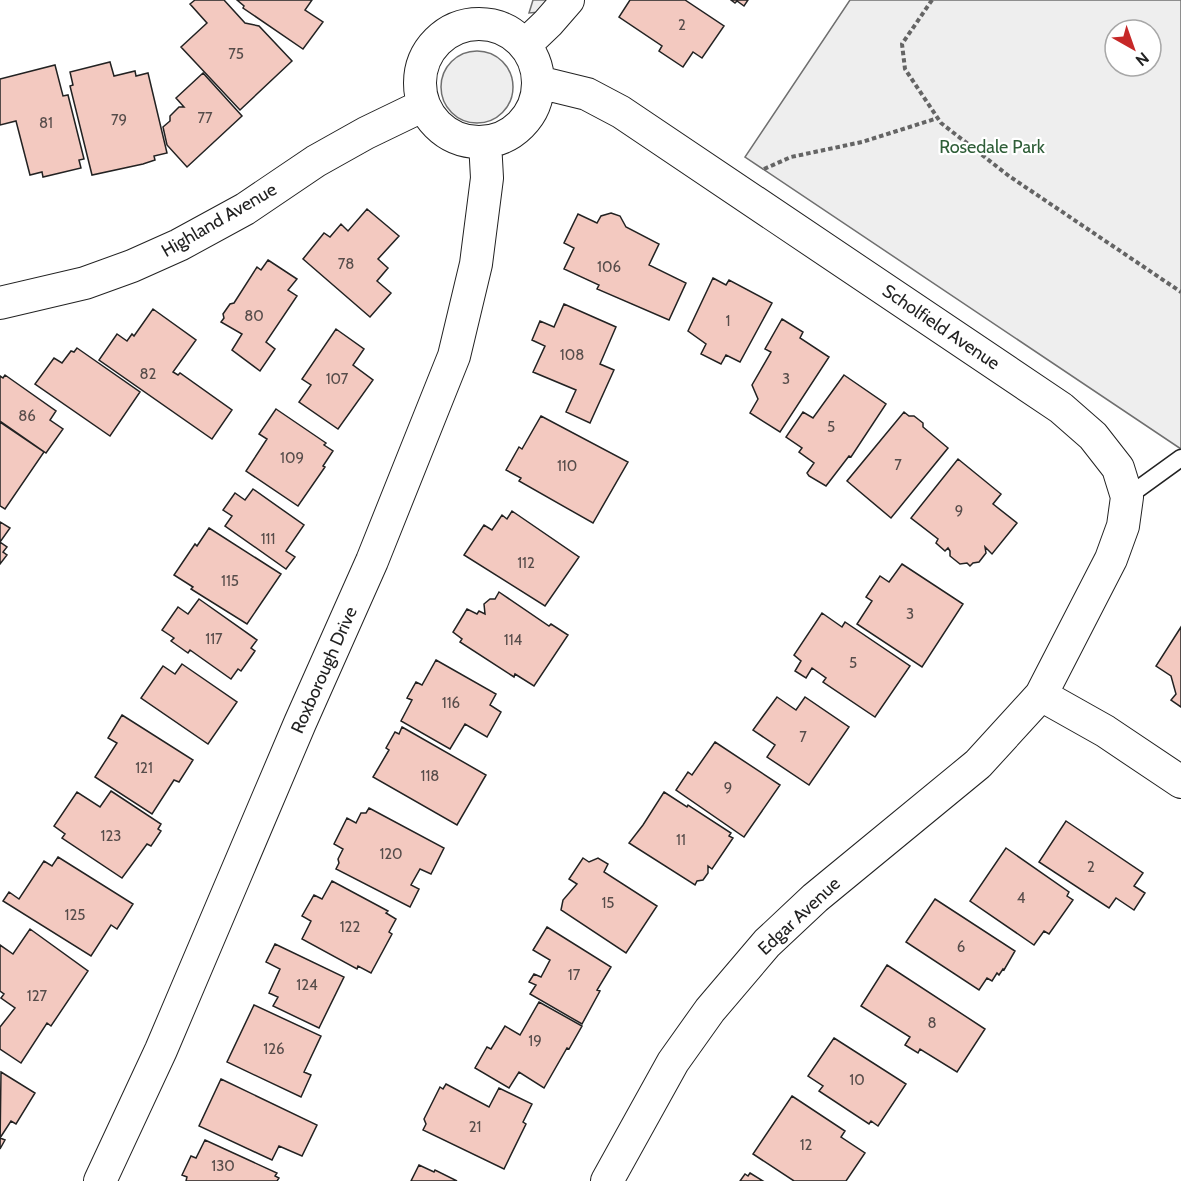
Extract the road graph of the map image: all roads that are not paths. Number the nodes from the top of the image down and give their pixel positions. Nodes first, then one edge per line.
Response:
1 (568, 0) edge
2 (474, 12) edge
3 (525, 45) junction
4 (538, 82) junction
5 (424, 105) junction
6 (484, 142) junction
7 (0, 303) edge
8 (1181, 458) edge
9 (1126, 497) junction
10 (1041, 695) junction
11 (1181, 782) edge
12 (100, 1181) edge
13 (607, 1181) edge

1 - 3 street
2 - 3 street
2 - 5 street
3 - 4 street
4 - 6 street
4 - 9 street, Scholfield Avenue
5 - 6 street
5 - 7 street, Highland Avenue
6 - 12 street, Roxborough Drive
8 - 9 lane
9 - 10 street, Scholfield Avenue
10 - 11 street
10 - 13 street, Edgar Avenue

